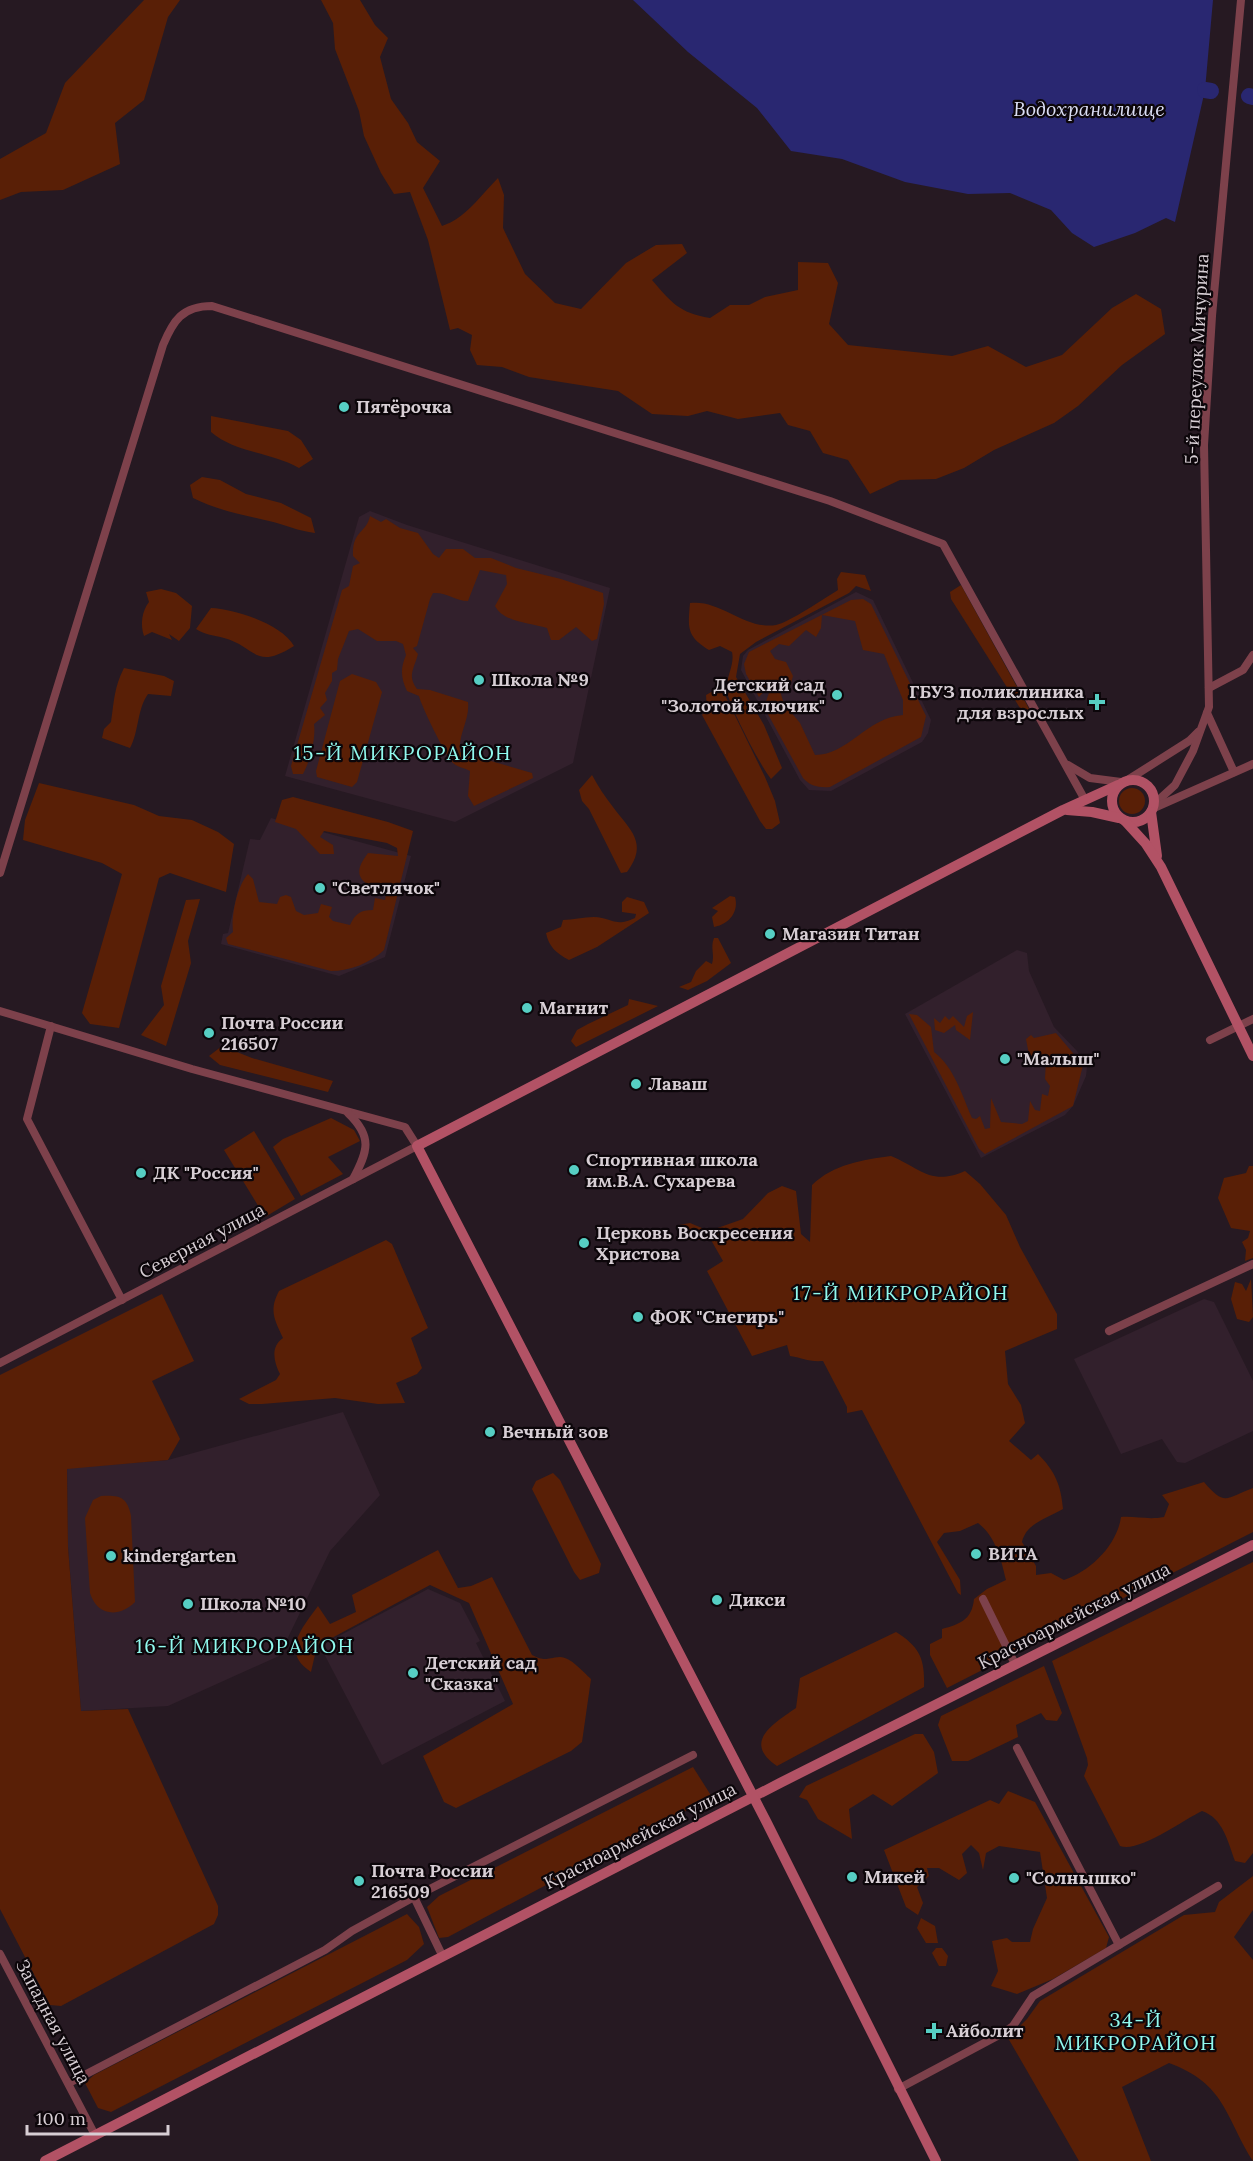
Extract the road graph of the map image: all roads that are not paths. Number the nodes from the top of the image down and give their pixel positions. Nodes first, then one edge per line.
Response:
1 (1241, 0) edge
2 (1253, 655) edge
3 (1209, 688) junction
4 (1206, 717) junction
5 (1063, 758) junction
6 (1253, 764) edge
7 (1234, 772) junction
8 (1122, 783) junction
9 (1085, 800) junction
10 (1152, 809) junction
11 (1063, 810) junction
12 (1123, 820) junction
13 (1161, 867) junction
14 (0, 873) edge
15 (0, 1011) edge
16 (1253, 1018) edge
17 (51, 1026) junction
18 (1238, 1026) junction
19 (1210, 1040) dead end
20 (1253, 1056) edge
21 (347, 1112) junction
22 (417, 1146) junction
23 (352, 1179) junction
24 (1253, 1264) edge
25 (122, 1300) junction
26 (1109, 1331) dead end
27 (0, 1363) edge
28 (1253, 1545) edge
29 (983, 1599) dead end
30 (1015, 1664) junction
31 (1017, 1748) dead end
32 (693, 1755) dead end
33 (753, 1797) junction
34 (1218, 1886) dead end
35 (414, 1897) junction
36 (1119, 1945) junction
37 (0, 1954) edge
38 (442, 1955) junction
39 (69, 2083) junction
40 (898, 2089) junction
41 (95, 2135) junction
42 (45, 2161) edge
43 (936, 2161) edge

1 - 3 street, 5-й переулок Мичурина
2 - 3 street
3 - 4 street, 5-й переулок Мичурина
4 - 7 street
4 - 8 street
4 - 10 street, 5-й переулок Мичурина
5 - 8 street
5 - 9 street
5 - 14 street
6 - 7 street
7 - 10 street
8 - 9 street
8 - 10 street
8 - 12 street
9 - 11 street
10 - 12 street
10 - 13 street
11 - 12 street
11 - 22 street
12 - 13 street
13 - 18 street
15 - 17 street
16 - 18 street
17 - 21 street
17 - 25 street
18 - 19 street
18 - 20 street
21 - 22 street
21 - 23 street
22 - 23 street, Северная улица
22 - 33 street
23 - 25 street, Северная улица
24 - 26 street
25 - 27 street, Северная улица
28 - 30 street, Красноармейская улица
29 - 30 street
30 - 33 street, Красноармейская улица
31 - 36 street
32 - 35 street
33 - 38 street, Красноармейская улица
33 - 40 street
34 - 36 street
35 - 38 street
35 - 39 street
36 - 40 street
37 - 39 street, Западная улица
38 - 41 street, Красноармейская улица
39 - 41 street, Западная улица
40 - 43 street
41 - 42 street, Красноармейская улица

